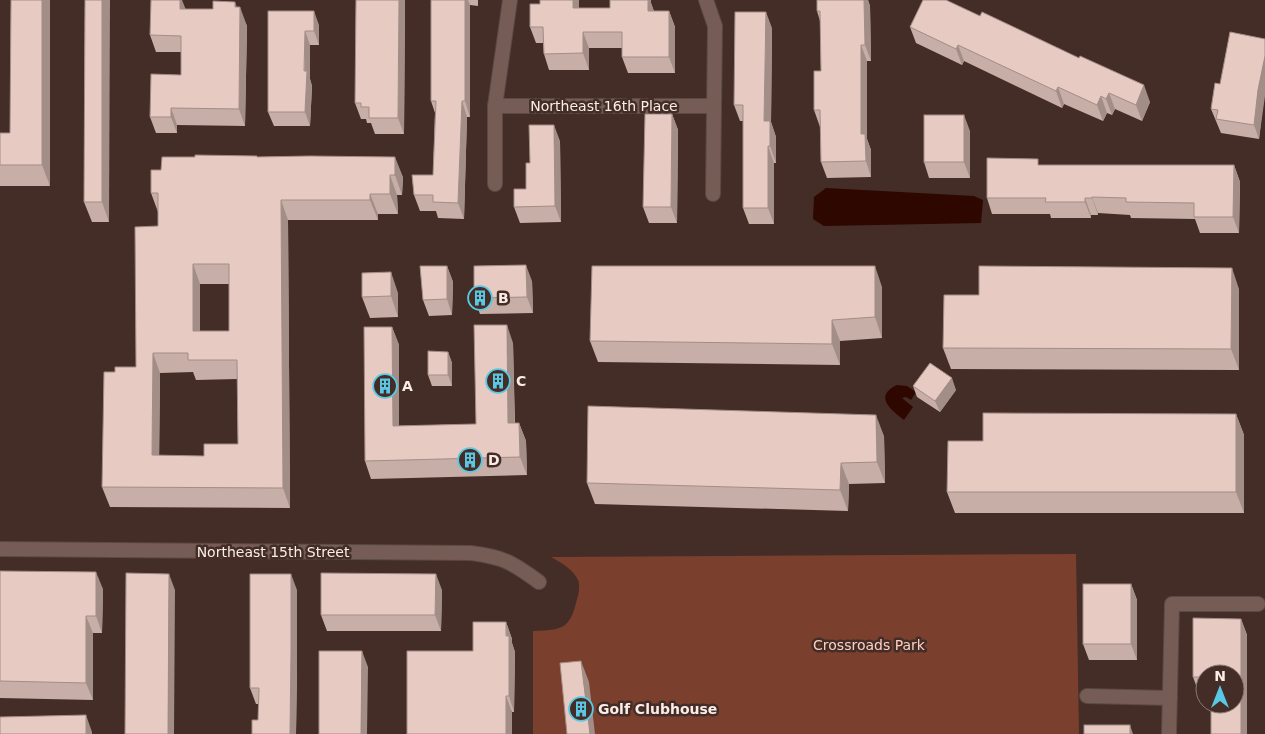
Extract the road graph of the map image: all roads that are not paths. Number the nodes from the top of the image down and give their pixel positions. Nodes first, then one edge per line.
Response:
1 (510, 0) edge
2 (706, 0) edge
3 (494, 106) junction
4 (714, 106) junction
5 (495, 184) dead end
6 (713, 194) dead end
7 (0, 549) edge
8 (539, 582) dead end
9 (1258, 604) dead end
10 (1088, 696) dead end
11 (1170, 698) junction
12 (1169, 734) edge

1 - 3 street
2 - 4 street
3 - 4 street, Northeast 16th Place
3 - 5 street
4 - 6 street
7 - 8 street, Northeast 15th Street
9 - 11 street
10 - 11 street
11 - 12 street

